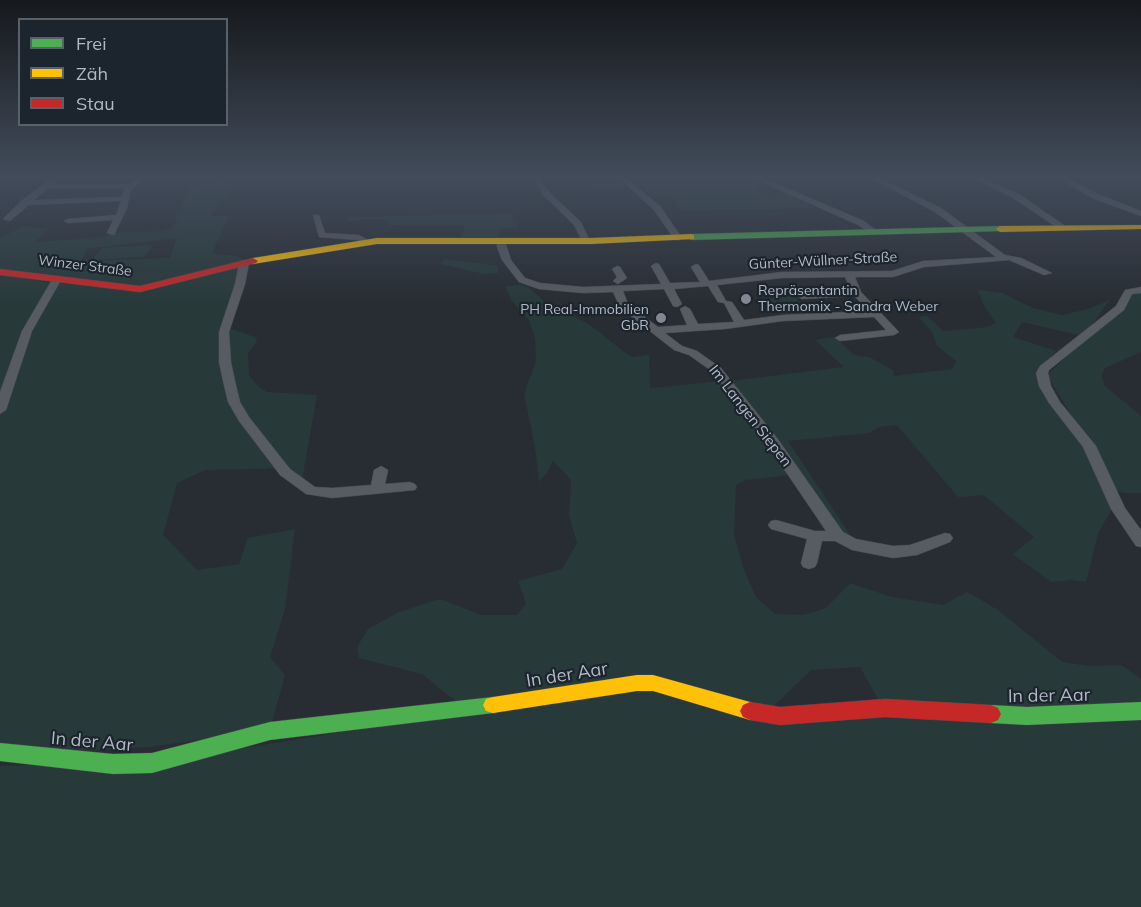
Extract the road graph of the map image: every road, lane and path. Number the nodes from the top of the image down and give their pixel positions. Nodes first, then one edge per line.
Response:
1 (76, 220) edge
2 (117, 220) edge
3 (317, 220) edge
4 (574, 220) edge
5 (666, 220) edge
6 (850, 220) edge
7 (954, 220) edge
8 (1052, 220) edge
9 (68, 221) dead end
10 (1141, 227) edge
11 (1064, 228) junction
12 (967, 229) junction
13 (873, 231) junction
14 (111, 233) dead end
15 (678, 238) junction
16 (501, 240) junction
17 (586, 241) junction
18 (368, 242) junction
19 (1006, 257) junction
20 (239, 264) junction
21 (656, 266) dead end
22 (696, 267) dead end
23 (617, 269) dead end
24 (0, 272) edge
25 (848, 273) junction
26 (1047, 273) dead end
27 (56, 280) junction
28 (708, 283) junction
29 (618, 285) junction
30 (667, 287) junction
31 (1141, 290) edge
32 (857, 293) junction
33 (802, 296) dead end
34 (878, 314) junction
35 (740, 322) junction
36 (694, 328) junction
37 (658, 330) junction
38 (840, 338) dead end
39 (0, 410) edge
40 (381, 470) dead end
41 (410, 487) dead end
42 (377, 489) junction
43 (819, 509) junction
44 (776, 525) dead end
45 (810, 534) junction
46 (838, 536) junction
47 (945, 538) dead end
48 (1141, 542) edge
49 (809, 563) dead end
50 (1141, 711) edge
51 (0, 752) edge

1 - 9 street
2 - 14 street
3 - 18 street
4 - 17 street
5 - 15 street
6 - 13 street
7 - 12 street, Günter-Wüllner-Straße
8 - 11 street
10 - 11 street, Winzer Straße
11 - 12 street, Winzer Straße
12 - 13 street, Winzer Straße
12 - 19 street, Günter-Wüllner-Straße
13 - 15 street, Winzer Straße
15 - 17 street, Winzer Straße
16 - 17 street, Winzer Straße
16 - 18 street, Winzer Straße
16 - 29 street, Günter-Wüllner-Straße
18 - 20 street, Winzer Straße
19 - 25 street, Günter-Wüllner-Straße
19 - 26 street, Günter-Wüllner-Straße
20 - 27 street, Winzer Straße
20 - 42 street
21 - 30 street
22 - 28 street
23 - 29 street
24 - 27 street, Winzer Straße
25 - 28 street, Günter-Wüllner-Straße
25 - 32 street
27 - 39 street
28 - 30 street, Günter-Wüllner-Straße
28 - 35 street
29 - 30 street, Günter-Wüllner-Straße
29 - 37 street, Im Langen Siepen
30 - 36 street
31 - 48 street
32 - 33 street
32 - 34 street
34 - 35 street
34 - 38 street
35 - 36 street
36 - 37 street
37 - 43 street, Im Langen Siepen
40 - 42 street
41 - 42 street
43 - 45 street
43 - 46 street, Im Langen Siepen
44 - 45 street
45 - 46 street
45 - 49 street
46 - 47 street
50 - 51 street, In der Aar

